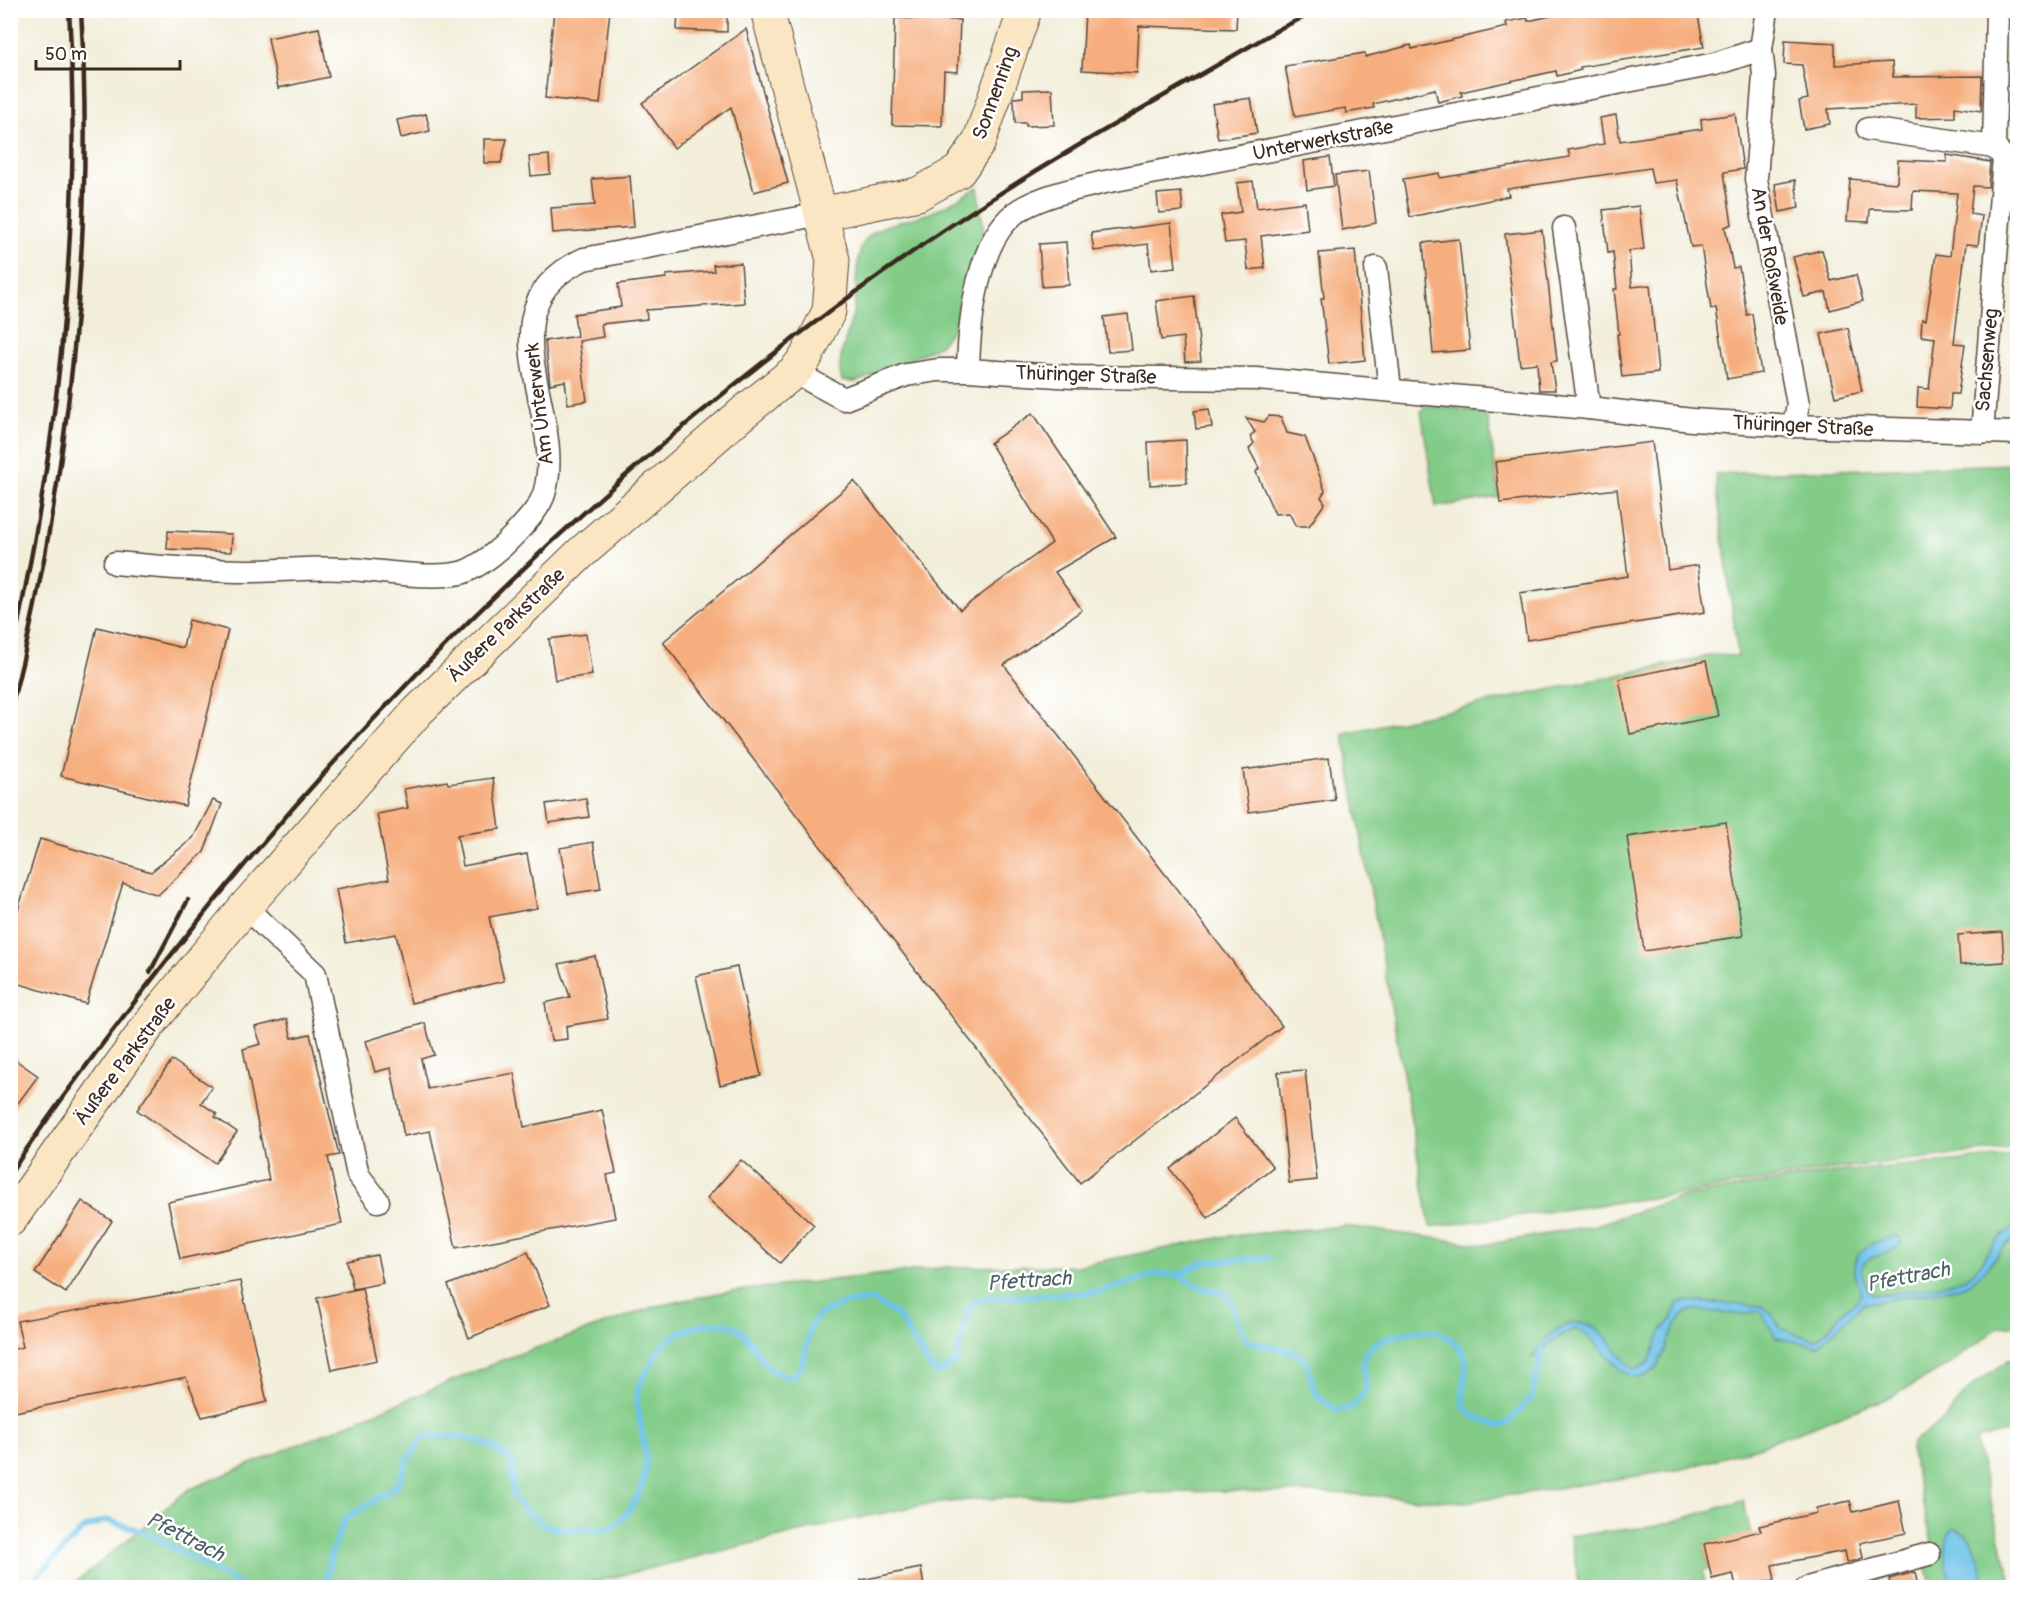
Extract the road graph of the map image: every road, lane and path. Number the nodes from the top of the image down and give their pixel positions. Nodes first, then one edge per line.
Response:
1 (767, 10) edge
2 (1025, 10) edge
3 (1767, 10) edge
4 (1997, 10) edge
5 (1761, 49) junction
6 (1868, 129) dead end
7 (2005, 155) edge
8 (821, 214) junction
9 (1564, 228) dead end
10 (1376, 267) dead end
11 (968, 370) junction
12 (794, 372) junction
13 (1390, 389) junction
14 (1589, 408) junction
15 (1794, 426) junction
16 (1982, 433) junction
17 (2018, 433) edge
18 (115, 563) dead end
19 (245, 906) junction
20 (378, 1202) dead end
21 (10, 1220) edge
22 (1929, 1554) dead end
23 (1820, 1586) edge

1 - 8 street
2 - 8 street, Sonnenring
3 - 5 street
4 - 7 street, Sachsenweg
5 - 11 street, Unterwerkstraße
5 - 15 street, An der Roßweide
6 - 7 street
7 - 16 street, Sachsenweg
8 - 12 street
8 - 18 street, Am Unterwerk
9 - 14 street
10 - 13 street
11 - 12 street, Thüringer Straße
11 - 13 street, Thüringer Straße
12 - 19 street, Äußere Parkstraße
13 - 14 street, Thüringer Straße
14 - 15 street, Thüringer Straße
15 - 16 street, Thüringer Straße
16 - 17 street, Thüringer Straße
19 - 20 street
19 - 21 street, Äußere Parkstraße
22 - 23 street

